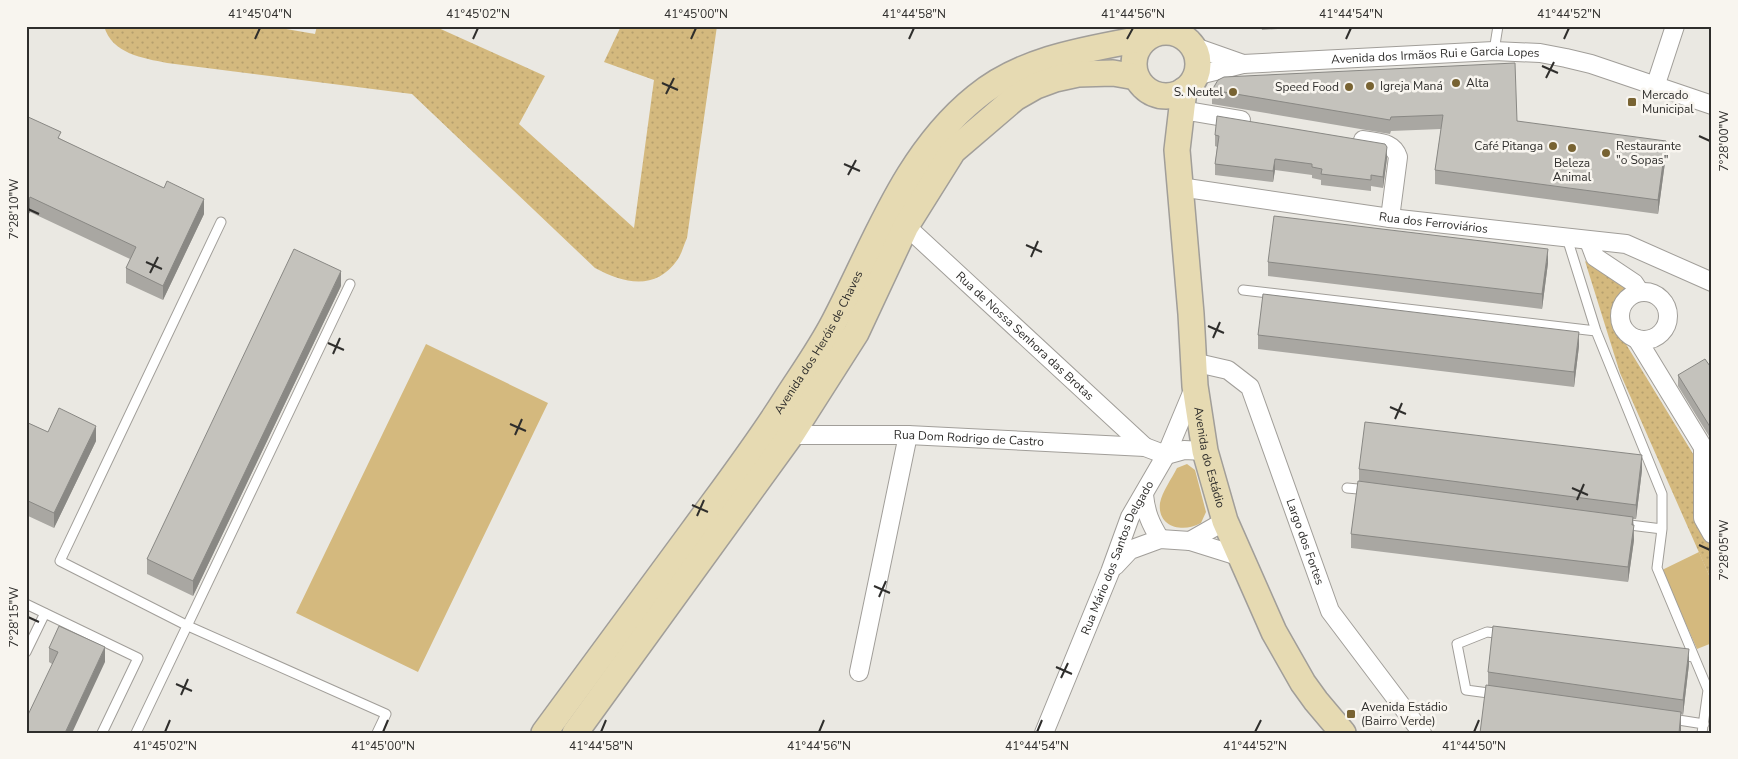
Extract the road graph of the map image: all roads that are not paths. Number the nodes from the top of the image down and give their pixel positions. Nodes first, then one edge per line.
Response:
1 (1498, 26) edge
2 (1674, 26) edge
3 (1167, 34) edge
4 (1494, 51) junction
5 (1243, 64) junction
6 (1136, 77) junction
7 (1656, 87) junction
8 (1187, 92) junction
9 (1156, 95) junction
10 (1712, 105) edge
11 (1258, 123) edge
12 (1343, 137) edge
13 (1177, 150) junction
14 (1180, 187) junction
15 (1390, 218) junction
16 (221, 222) dead end
17 (906, 226) junction
18 (1567, 238) junction
19 (1589, 241) junction
20 (1712, 282) edge
21 (350, 284) dead end
22 (1244, 290) dead end
23 (1640, 292) junction
24 (1596, 331) junction
25 (1637, 339) junction
26 (1194, 374) junction
27 (791, 435) junction
28 (908, 435) junction
29 (1145, 447) junction
30 (1205, 451) junction
31 (1166, 455) junction
32 (1708, 455) edge
33 (1347, 488) dead end
34 (1376, 492) edge
35 (1144, 495) junction
36 (1225, 521) junction
37 (1612, 523) edge
38 (1662, 529) junction
39 (1712, 534) edge
40 (1160, 539) junction
41 (1190, 541) junction
42 (1241, 557) junction
43 (1110, 572) junction
44 (26, 604) edge
45 (45, 613) junction
46 (188, 626) junction
47 (1516, 636) edge
48 (26, 652) edge
49 (1665, 653) edge
50 (1694, 657) junction
51 (859, 672) dead end
52 (1506, 695) edge
53 (1664, 718) edge
54 (1703, 728) edge
55 (102, 733) edge
56 (136, 733) edge
57 (377, 733) edge
58 (544, 733) edge
59 (575, 733) edge
60 (1044, 733) edge
61 (1343, 733) edge
62 (1422, 733) edge

1 - 4 lane
2 - 7 street
3 - 5 street
3 - 6 main road
3 - 8 main road
3 - 58 main road, Avenida dos Heróis de Chaves
4 - 5 street, Avenida dos Irmãos Rui e Garcia Lopes
4 - 7 street, Avenida dos Irmãos Rui e Garcia Lopes
5 - 8 street
6 - 9 main road
6 - 17 main road, Avenida dos Heróis de Chaves
7 - 10 street, Avenida dos Irmãos Rui e Garcia Lopes
8 - 9 main road
8 - 11 street
8 - 13 main road, Avenida do Estádio
9 - 13 main road, Avenida do Estádio
12 - 15 street
13 - 14 main road, Avenida do Estádio
14 - 15 street, Rua dos Ferroviários
14 - 26 main road, Avenida do Estádio
15 - 18 street, Rua dos Ferroviários
16 - 46 lane
17 - 27 main road, Avenida dos Heróis de Chaves
17 - 29 street, Rua de Nossa Senhora das Brotas
18 - 19 street, Rua dos Ferroviários
18 - 24 lane
19 - 20 street, Rua dos Ferroviários
19 - 23 street
21 - 46 lane
22 - 24 lane
23 - 25 street
23 - 25 street
24 - 38 lane
25 - 32 street
26 - 30 main road, Avenida do Estádio
26 - 31 street, Rua Mário dos Santos Delgado
26 - 62 street, Largo dos Fortes
27 - 28 street, Rua Dom Rodrigo de Castro
27 - 59 main road, Avenida dos Heróis de Chaves
28 - 29 street, Rua Dom Rodrigo de Castro
28 - 51 street
29 - 31 street
30 - 31 street
30 - 36 main road, Avenida do Estádio
31 - 35 street, Rua Mário dos Santos Delgado
32 - 39 street
33 - 34 lane
35 - 40 street
35 - 43 street, Rua Mário dos Santos Delgado
36 - 41 street
36 - 42 main road, Avenida do Estádio
37 - 38 lane
38 - 50 lane
40 - 41 street
40 - 43 street
41 - 42 street
42 - 61 main road, Avenida do Estádio
43 - 60 street, Rua Mário dos Santos Delgado
44 - 45 lane
45 - 48 lane
45 - 55 lane
46 - 56 lane
46 - 57 lane
47 - 52 lane
49 - 50 lane
50 - 54 lane
53 - 54 lane

